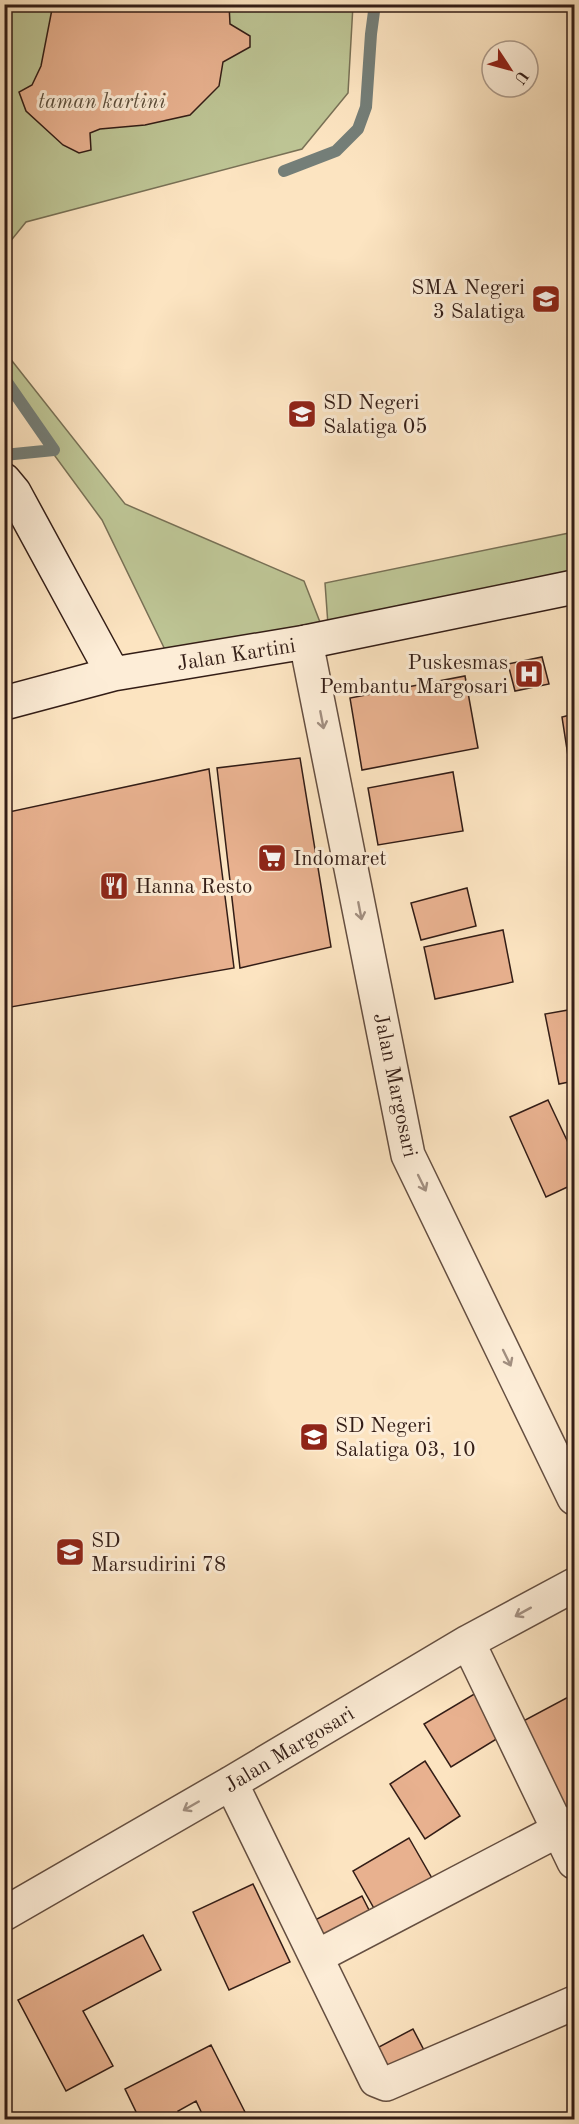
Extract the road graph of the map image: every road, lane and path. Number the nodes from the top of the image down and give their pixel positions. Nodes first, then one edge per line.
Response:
1 (8, 488) edge
2 (574, 587) edge
3 (306, 642) junction
4 (113, 674) junction
5 (4, 703) edge
6 (574, 1498) edge
7 (574, 1585) edge
8 (468, 1642) junction
9 (231, 1783) junction
10 (567, 1825) edge
11 (574, 1862) edge
12 (4, 1914) edge
13 (316, 1957) junction
14 (574, 2003) edge

1 - 4 street
2 - 3 street, Jalan Kartini
3 - 4 street, Jalan Kartini
3 -> 6 street, Jalan Margosari
4 - 5 street, Jalan Kartini
7 -> 8 street, Jalan Margosari
8 - 9 street, Jalan Margosari
8 - 10 street
9 -> 12 street, Jalan Margosari
9 - 13 street
10 - 11 street
10 - 13 street
13 - 14 street

